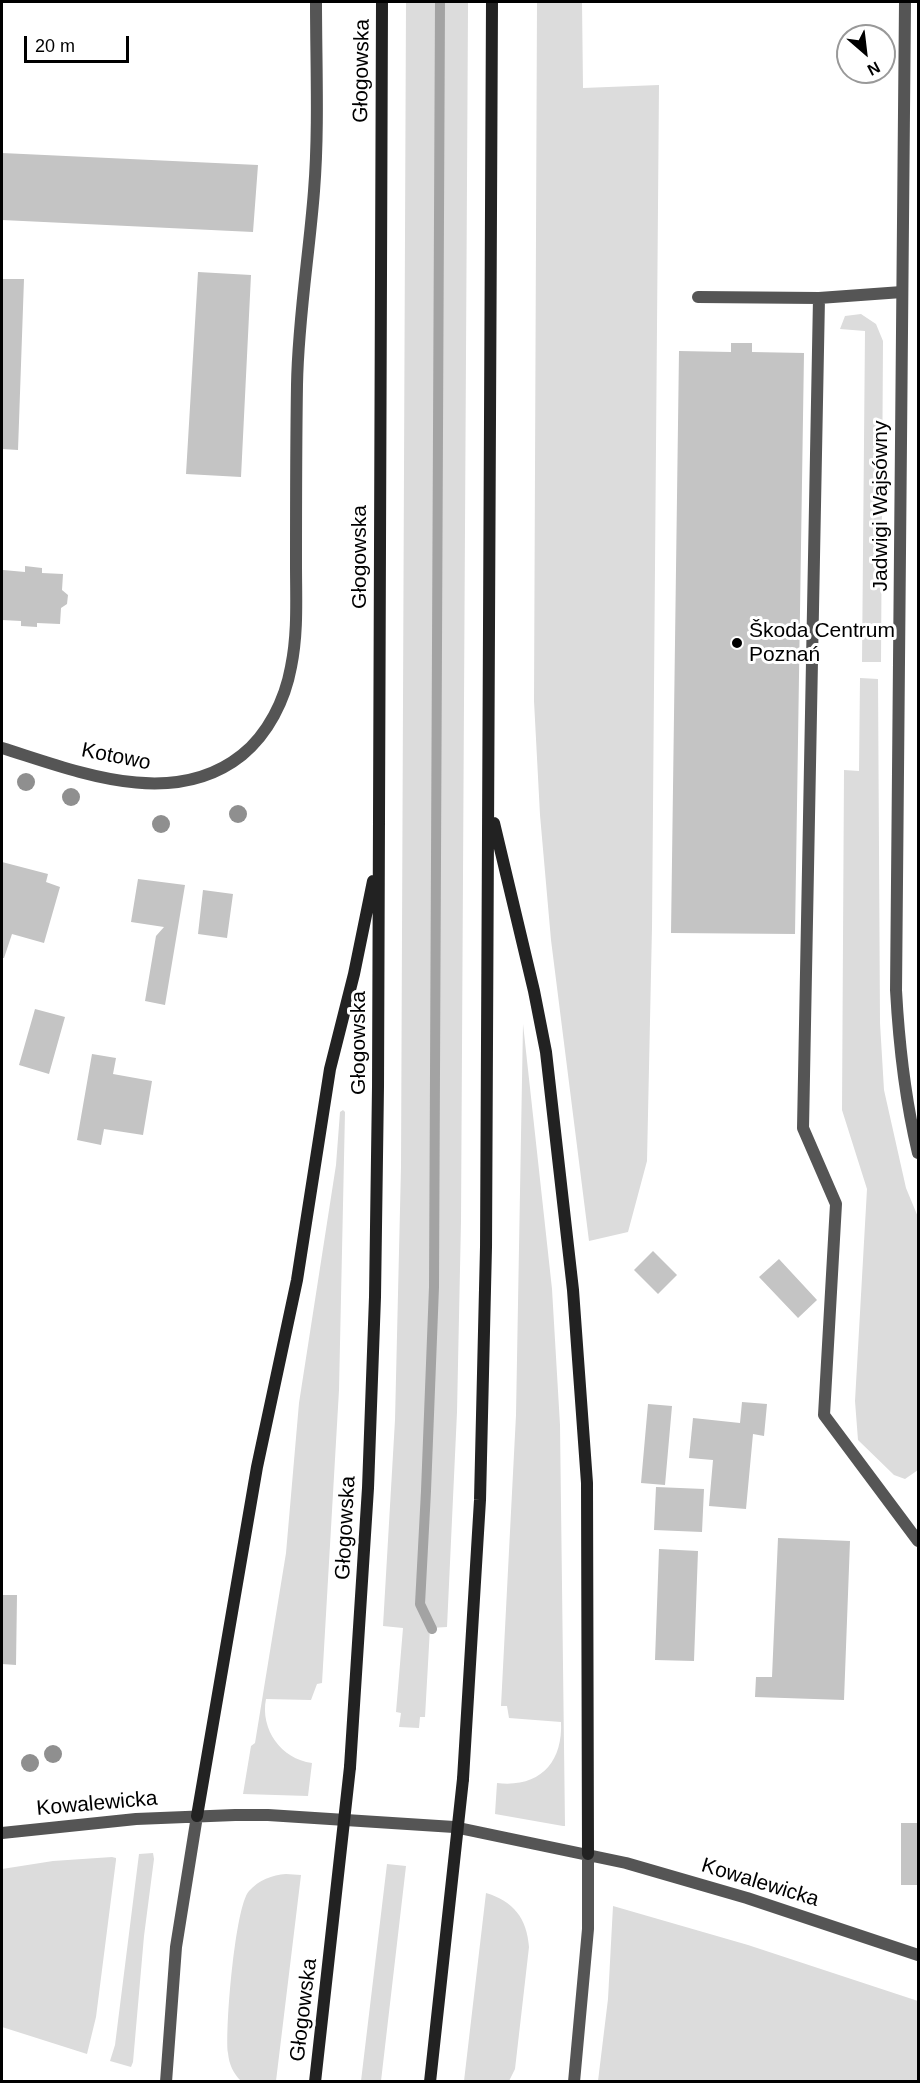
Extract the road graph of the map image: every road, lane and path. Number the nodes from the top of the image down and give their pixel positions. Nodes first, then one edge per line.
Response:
1 (316, 2) edge
2 (382, 2) edge
3 (492, 2) edge
4 (905, 2) edge
5 (902, 292) junction
6 (698, 297) dead end
7 (819, 298) junction
8 (2, 748) edge
9 (489, 790) junction
10 (378, 835) junction
11 (918, 1153) edge
12 (918, 1541) edge
13 (197, 1816) junction
14 (2, 1833) edge
15 (588, 1854) junction
16 (918, 1955) edge
17 (166, 2082) edge
18 (315, 2082) edge
19 (430, 2082) edge
20 (574, 2082) edge

1 - 8 street, Kotowo
2 - 10 main road, Głogowska
3 - 9 main road
4 - 5 street, Jadwigi Wajsówny
5 - 7 street
5 - 11 street, Jadwigi Wajsówny
6 - 7 street
7 - 12 street
9 - 15 main road
9 - 19 main road, bridge
10 - 13 main road
10 - 18 main road, Głogowska, bridge
13 - 14 street, Kowalewicka
13 - 15 street, Kowalewicka
13 - 17 street
15 - 16 street, Kowalewicka
15 - 20 street

